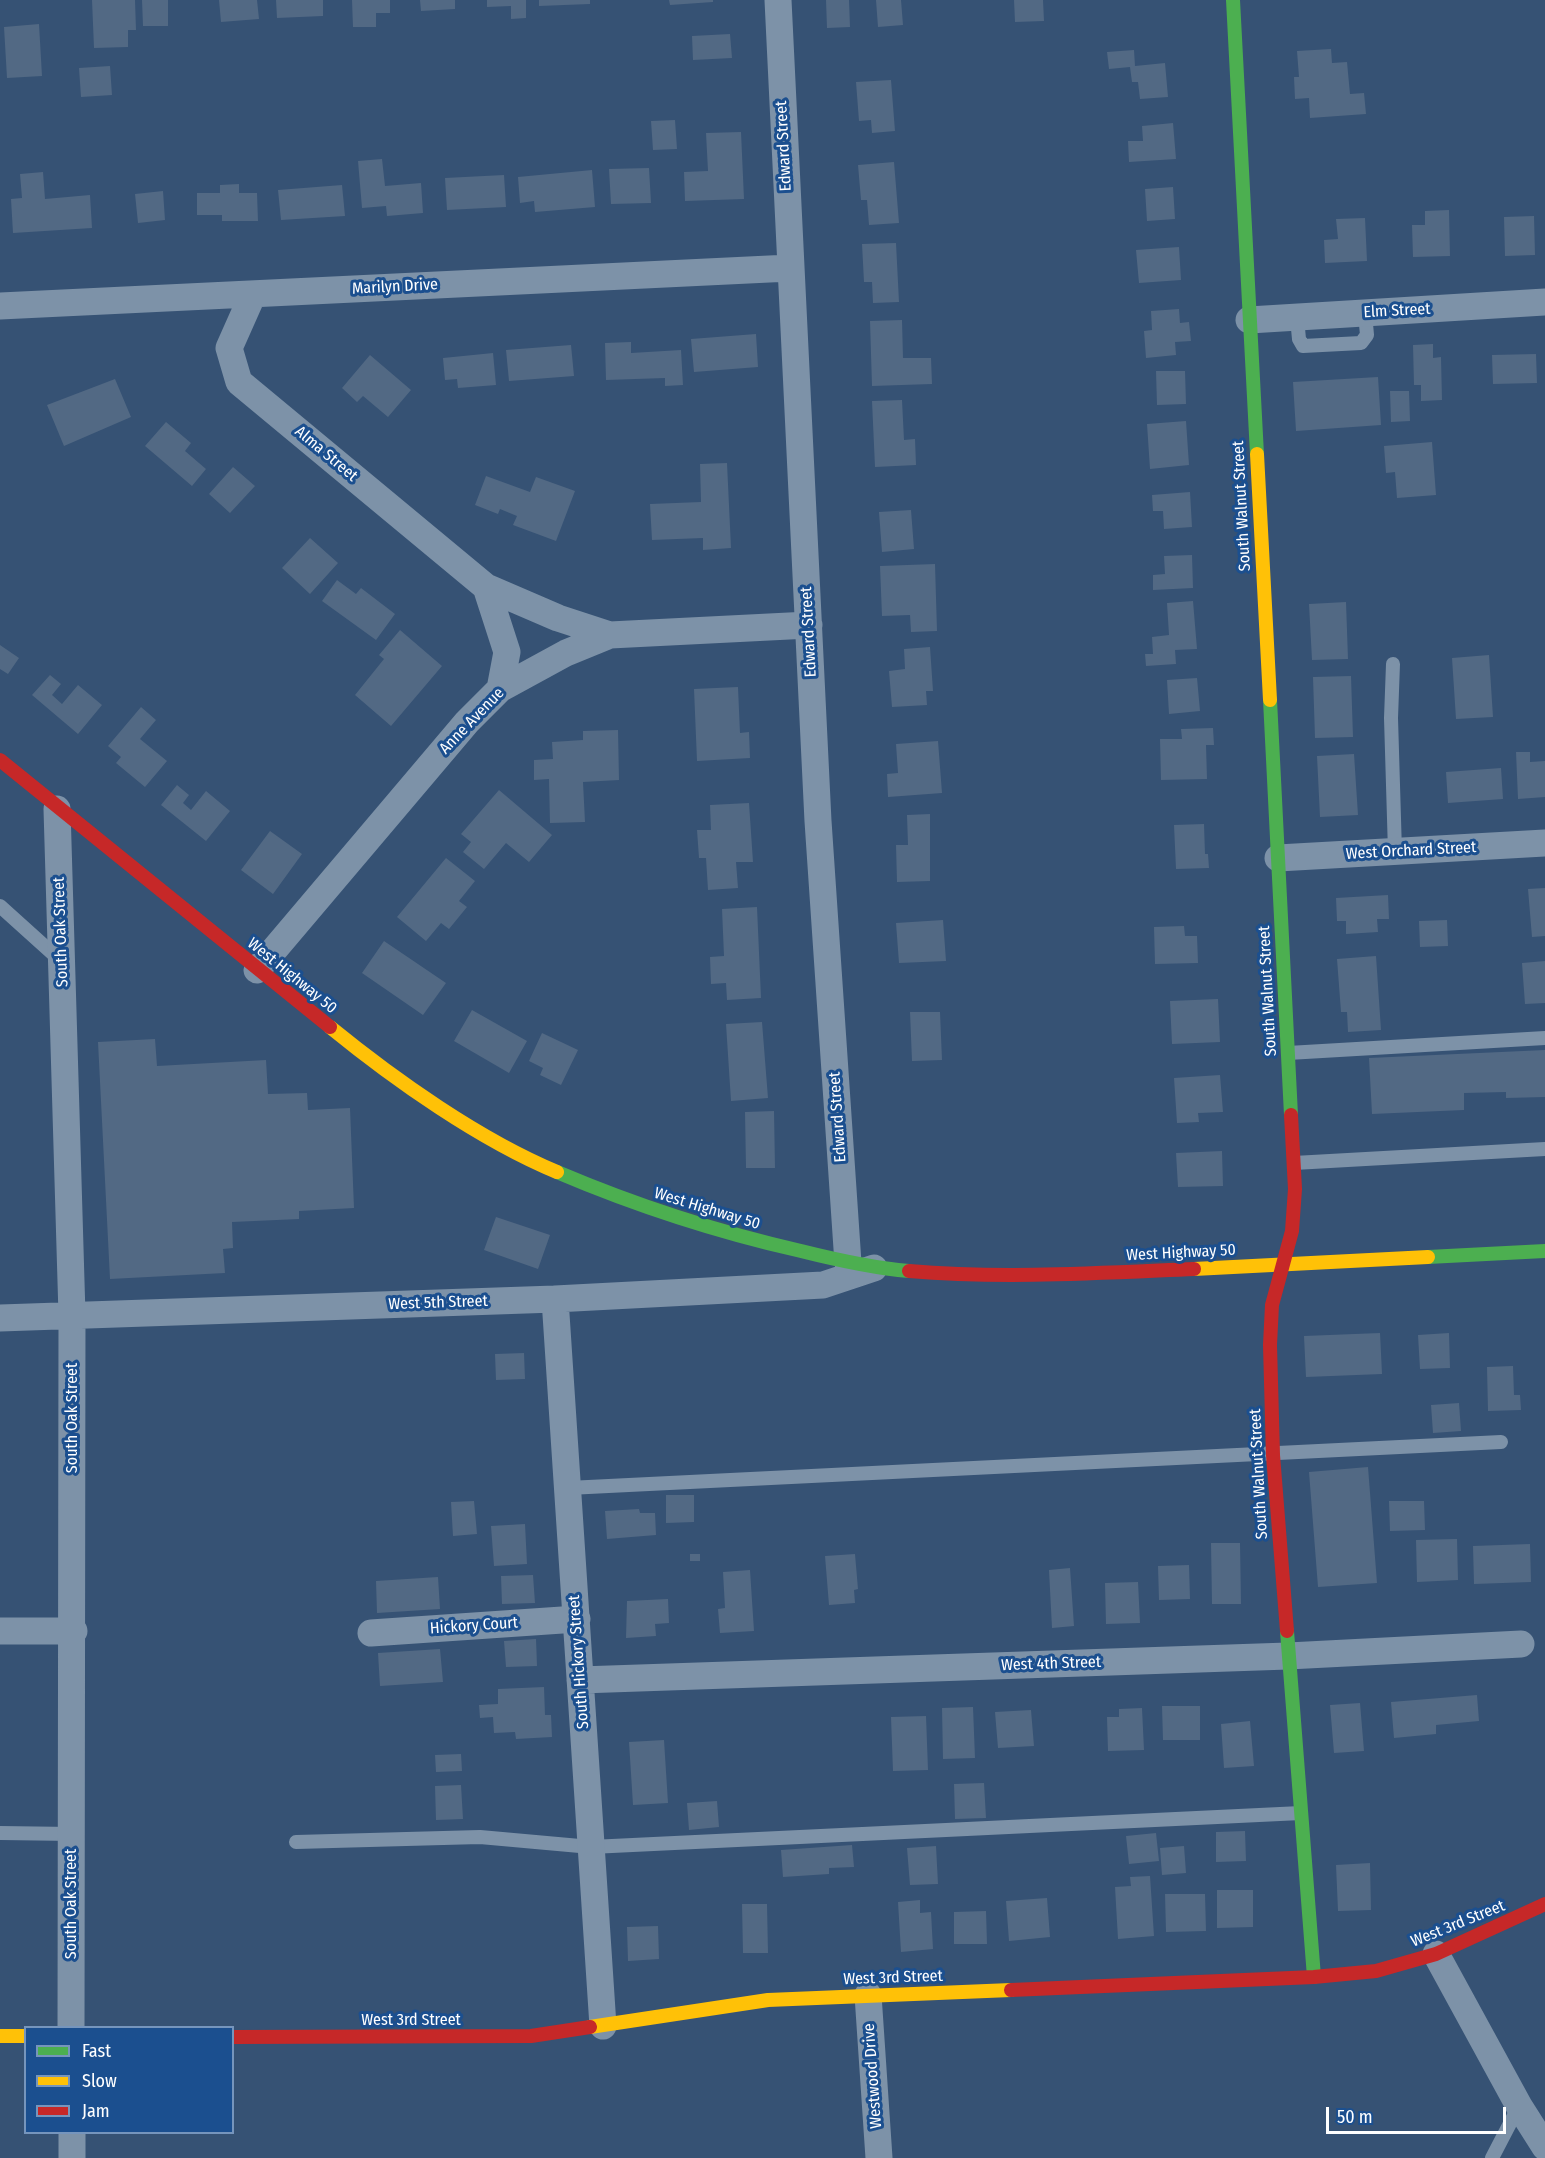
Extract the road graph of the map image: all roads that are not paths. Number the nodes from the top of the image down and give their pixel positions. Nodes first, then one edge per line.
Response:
1 (778, 0) edge
2 (1233, 0) edge
3 (790, 268) junction
4 (253, 294) junction
5 (1545, 302) edge
6 (0, 306) edge
7 (1249, 320) junction
8 (486, 587) junction
9 (809, 625) junction
10 (610, 635) junction
11 (1393, 664) dead end
12 (500, 689) junction
13 (0, 760) edge
14 (57, 809) junction
15 (1545, 843) edge
16 (1395, 852) junction
17 (1278, 858) junction
18 (0, 906) edge
19 (62, 962) junction
20 (257, 970) junction
21 (1545, 1038) edge
22 (1288, 1053) junction
23 (1545, 1149) edge
24 (1294, 1163) junction
25 (1545, 1251) edge
26 (861, 1265) junction
27 (1283, 1265) junction
28 (555, 1299) junction
29 (72, 1315) junction
30 (0, 1318) edge
31 (1500, 1442) dead end
32 (1273, 1455) junction
33 (568, 1488) junction
34 (577, 1619) junction
35 (0, 1631) edge
36 (74, 1631) junction
37 (371, 1633) dead end
38 (1521, 1644) dead end
39 (1288, 1656) junction
40 (580, 1680) junction
41 (1300, 1813) junction
42 (0, 1833) edge
43 (73, 1834) junction
44 (296, 1842) dead end
45 (591, 1847) junction
46 (1545, 1904) edge
47 (1436, 1954) junction
48 (1314, 1977) junction
49 (868, 1995) junction
50 (71, 2026) edge
51 (603, 2026) junction
52 (0, 2036) edge
53 (24, 2036) edge
54 (234, 2037) edge
55 (1519, 2106) junction
56 (72, 2134) edge
57 (1545, 2147) edge
58 (72, 2158) edge
59 (879, 2158) edge
60 (1492, 2158) edge

1 - 3 street, Edward Street
2 - 7 street, South Walnut Street
3 - 4 street, Marilyn Drive
3 - 9 street, Edward Street
4 - 6 street, Marilyn Drive
4 - 8 street, Alma Street
5 - 7 street, Elm Street
7 - 17 street, South Walnut Street
8 - 10 street, Alma Street
8 - 12 street
9 - 10 street, Anne Avenue
9 - 26 street, Edward Street
10 - 12 street, Anne Avenue
11 - 16 lane
12 - 20 street, Anne Avenue
13 - 14 street, West Highway 50
14 - 19 street, South Oak Street
14 - 20 street, West Highway 50
15 - 16 street, West Orchard Street
16 - 17 street, West Orchard Street
17 - 22 street, South Walnut Street
18 - 19 lane
19 - 29 street, South Oak Street
20 - 26 street, West Highway 50
21 - 22 lane
22 - 24 street, South Walnut Street
23 - 24 lane
24 - 27 street, South Walnut Street
25 - 27 street, West Highway 50
26 - 27 street, West Highway 50
26 - 28 street, West 5th Street
27 - 32 street, South Walnut Street
28 - 29 street, West 5th Street
28 - 33 street, South Hickory Street
29 - 30 street, West 5th Street
29 - 36 street, South Oak Street
31 - 32 lane
32 - 33 lane
32 - 39 street, South Walnut Street
33 - 34 street, South Hickory Street
34 - 37 street, Hickory Court
34 - 40 street, South Hickory Street
35 - 36 street
36 - 43 street, South Oak Street
38 - 39 street, West 4th Street
39 - 40 street, West 4th Street
39 - 41 street, South Walnut Street
40 - 45 street, South Hickory Street
41 - 45 lane
41 - 48 street, South Walnut Street
42 - 43 lane
43 - 50 street, South Oak Street
44 - 45 lane
45 - 51 street, South Hickory Street
46 - 47 street, West 3rd Street
47 - 48 street, West 3rd Street
47 - 55 street
48 - 49 street, West 3rd Street
49 - 51 street, West 3rd Street
49 - 59 street, Westwood Drive
51 - 54 street, West 3rd Street
52 - 53 street
55 - 57 street
55 - 60 lane
56 - 58 street

